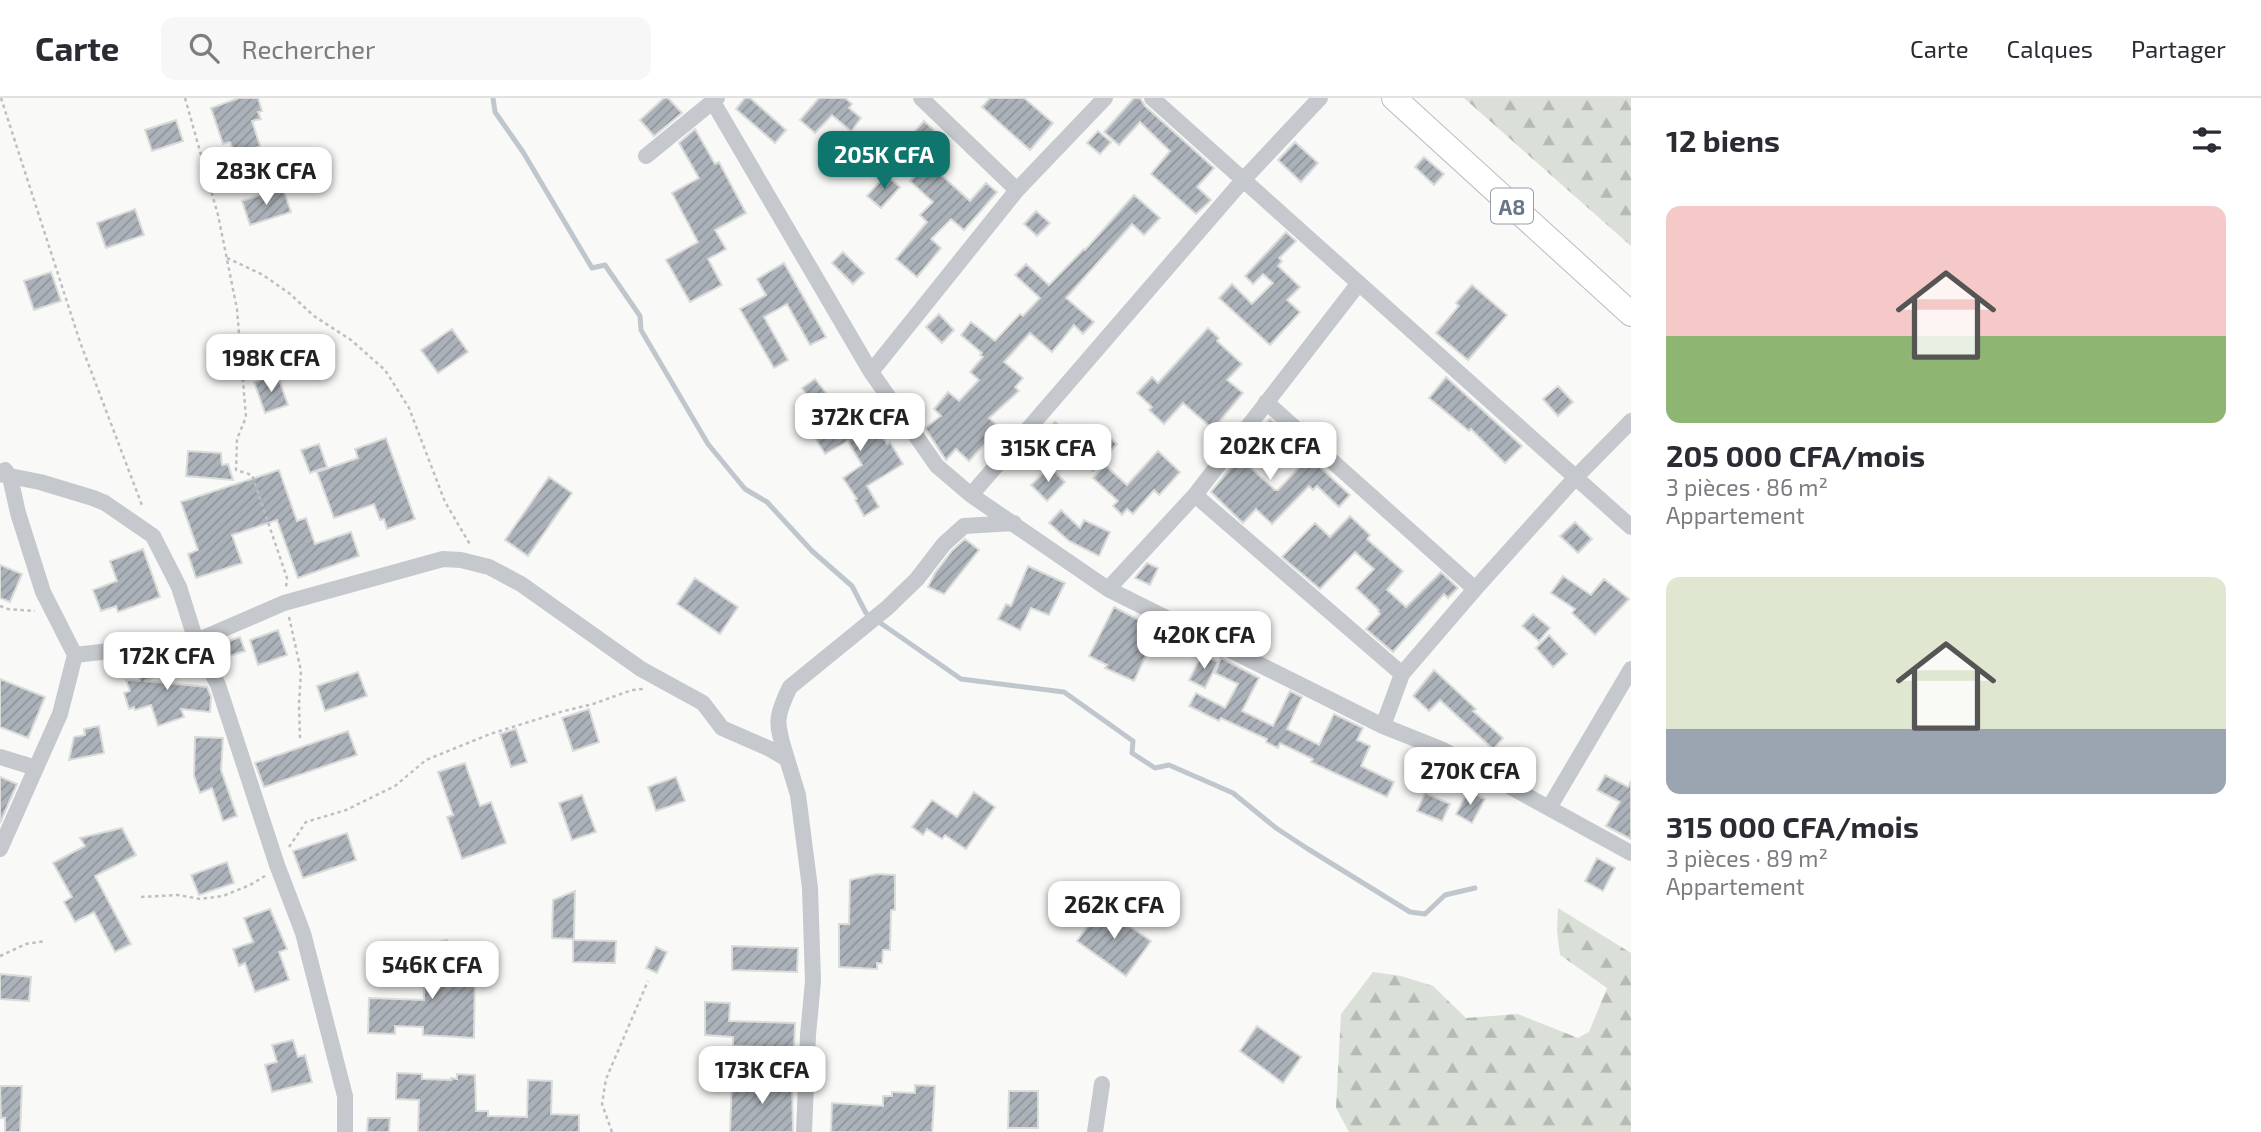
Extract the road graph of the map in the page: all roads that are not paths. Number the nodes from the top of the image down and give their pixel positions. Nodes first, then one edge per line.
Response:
1 (921, 98) edge
2 (1105, 98) edge
3 (1152, 98) edge
4 (1320, 98) edge
5 (1394, 98) edge
6 (715, 100) edge
7 (646, 156) dead end
8 (1244, 179) junction
9 (1017, 190) junction
10 (1359, 283) junction
11 (1631, 314) edge
12 (871, 372) junction
13 (1266, 402) junction
14 (1631, 421) edge
15 (0, 464) edge
16 (5, 476) edge
17 (1575, 478) junction
18 (971, 495) junction
19 (1195, 495) junction
20 (1014, 523) junction
21 (1631, 527) edge
22 (1108, 589) junction
23 (1475, 589) junction
24 (196, 641) junction
25 (75, 655) junction
26 (1631, 669) edge
27 (1402, 674) junction
28 (1383, 726) junction
29 (0, 757) edge
30 (787, 759) junction
31 (36, 768) junction
32 (1549, 808) junction
33 (0, 849) edge
34 (1631, 853) edge
35 (1102, 1084) dead end
36 (345, 1132) edge
37 (804, 1132) edge
38 (1095, 1132) edge

1 - 9 street
2 - 9 street
3 - 8 street
4 - 8 street
5 - 11 main road, A8
6 - 7 street
6 - 12 street
8 - 10 street
8 - 18 street
9 - 12 street
10 - 13 street
10 - 17 street
12 - 18 street
13 - 19 street
13 - 23 street
14 - 17 street
15 - 16 street
16 - 24 street
16 - 25 street
17 - 21 street
17 - 23 street
18 - 20 street
19 - 22 street
19 - 27 street
20 - 22 street
20 - 30 street
22 - 28 street
23 - 27 street
24 - 25 street
24 - 30 street
24 - 36 street
25 - 31 street
26 - 32 street
27 - 28 street
28 - 32 street
29 - 31 street
30 - 37 street
31 - 33 street
32 - 34 street
35 - 38 street

